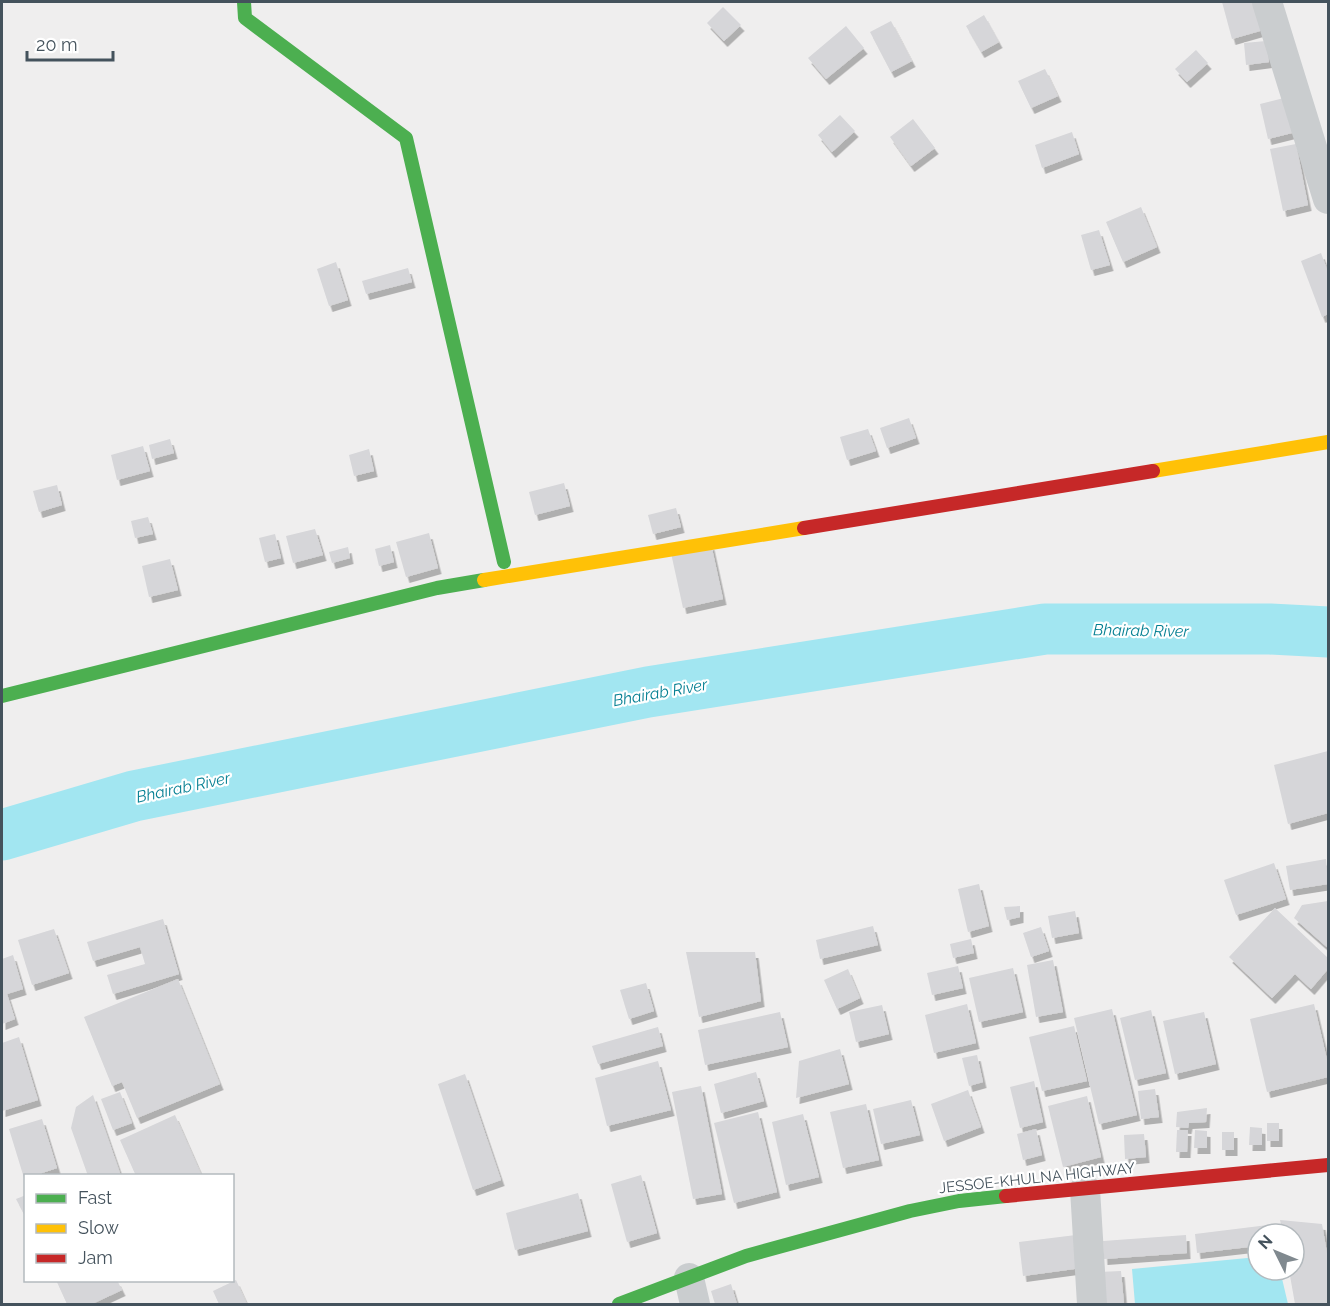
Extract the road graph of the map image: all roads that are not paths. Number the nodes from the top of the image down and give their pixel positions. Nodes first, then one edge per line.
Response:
1 (244, 2) edge
2 (1267, 2) edge
3 (1329, 198) edge
4 (1329, 442) edge
5 (504, 562) dead end
6 (2, 696) edge
7 (1329, 1165) edge
8 (1085, 1189) junction
9 (692, 1291) edge
10 (619, 1305) edge
11 (1092, 1305) edge

1 - 5 main road
2 - 3 street
4 - 6 main road
7 - 8 main road, JESSOE-KHULNA HIGHWAY
8 - 9 main road, JESSOE-KHULNA HIGHWAY
8 - 11 street
9 - 10 main road, JESSOE-KHULNA HIGHWAY

